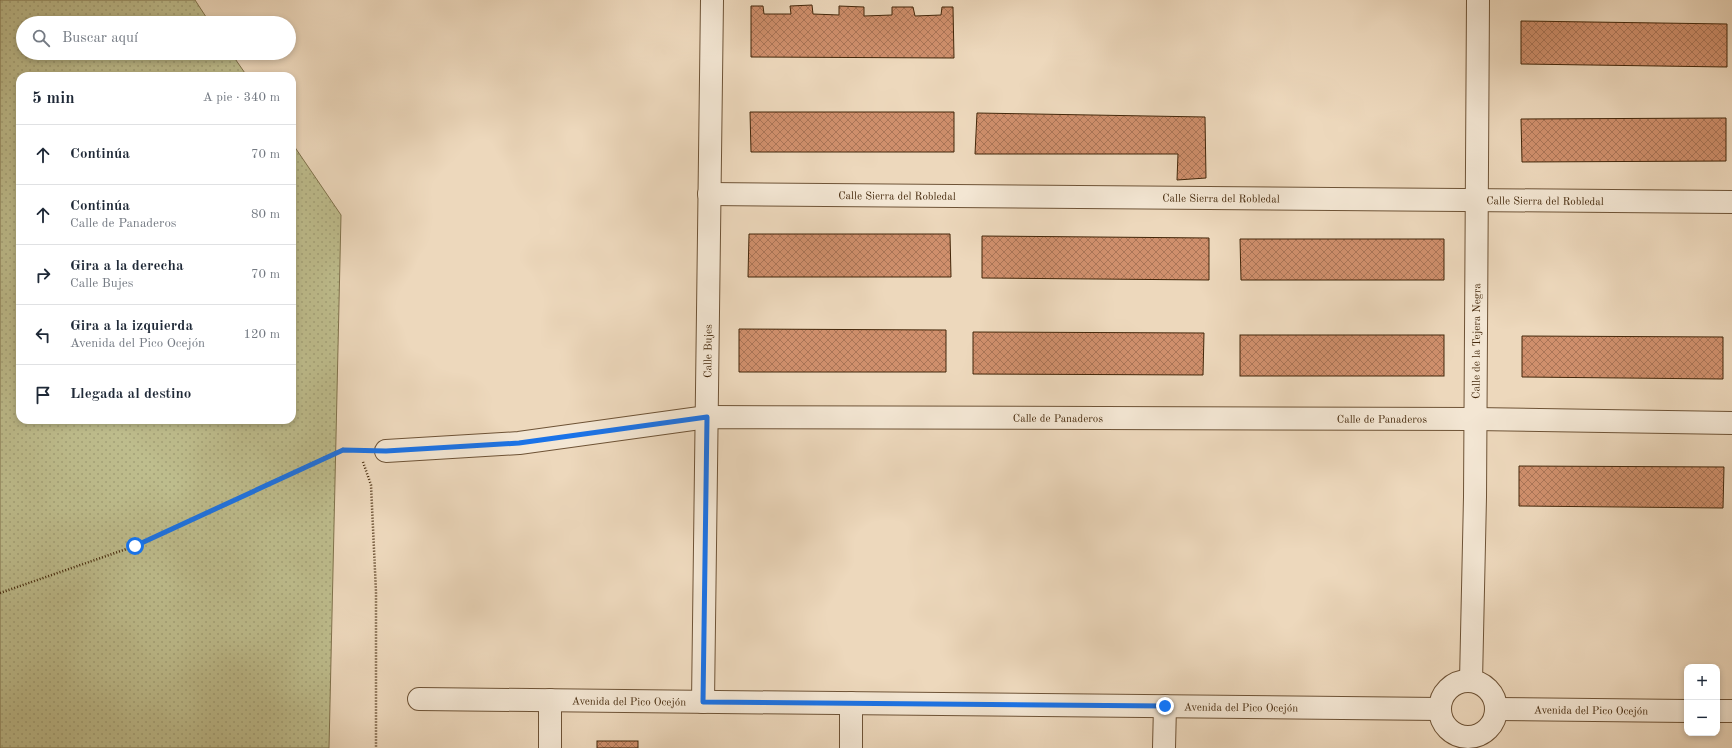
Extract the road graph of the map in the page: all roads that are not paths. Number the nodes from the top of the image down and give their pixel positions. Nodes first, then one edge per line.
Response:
1 (712, 0) edge
2 (1478, 0) edge
3 (709, 194) junction
4 (1476, 200) junction
5 (1732, 202) edge
6 (707, 417) junction
7 (1475, 419) junction
8 (1732, 423) edge
9 (386, 451) road end
10 (1471, 681) junction
11 (419, 699) dead end
12 (550, 700) junction
13 (703, 702) junction
14 (851, 703) junction
15 (1165, 706) junction
16 (1440, 709) junction
17 (1496, 709) junction
18 (1684, 711) edge
19 (1720, 711) edge
20 (1732, 711) edge
21 (1469, 742) edge
22 (550, 748) edge
23 (851, 748) edge
24 (1164, 748) edge

1 - 3 street, Calle Bujes
2 - 4 street, Calle de la Tejera Negra
3 - 4 street, Calle Sierra del Robledal
3 - 6 street, Calle Bujes
4 - 5 street, Calle Sierra del Robledal
4 - 7 street, Calle de la Tejera Negra
6 - 7 street, Calle de Panaderos
6 - 9 street, Calle de Panaderos
6 - 13 street, Calle Bujes
7 - 8 street, Calle de Panaderos
7 - 10 street, Calle de la Tejera Negra
10 - 16 street
10 - 17 street
11 - 12 street, Avenida del Pico Ocejón
12 - 13 street, Avenida del Pico Ocejón
12 - 22 street
13 - 14 street, Avenida del Pico Ocejón
14 - 15 street, Avenida del Pico Ocejón
14 - 23 street
15 - 16 street, Avenida del Pico Ocejón
15 - 24 street
16 - 21 street
17 - 18 street, Avenida del Pico Ocejón
17 - 21 street
19 - 20 street

